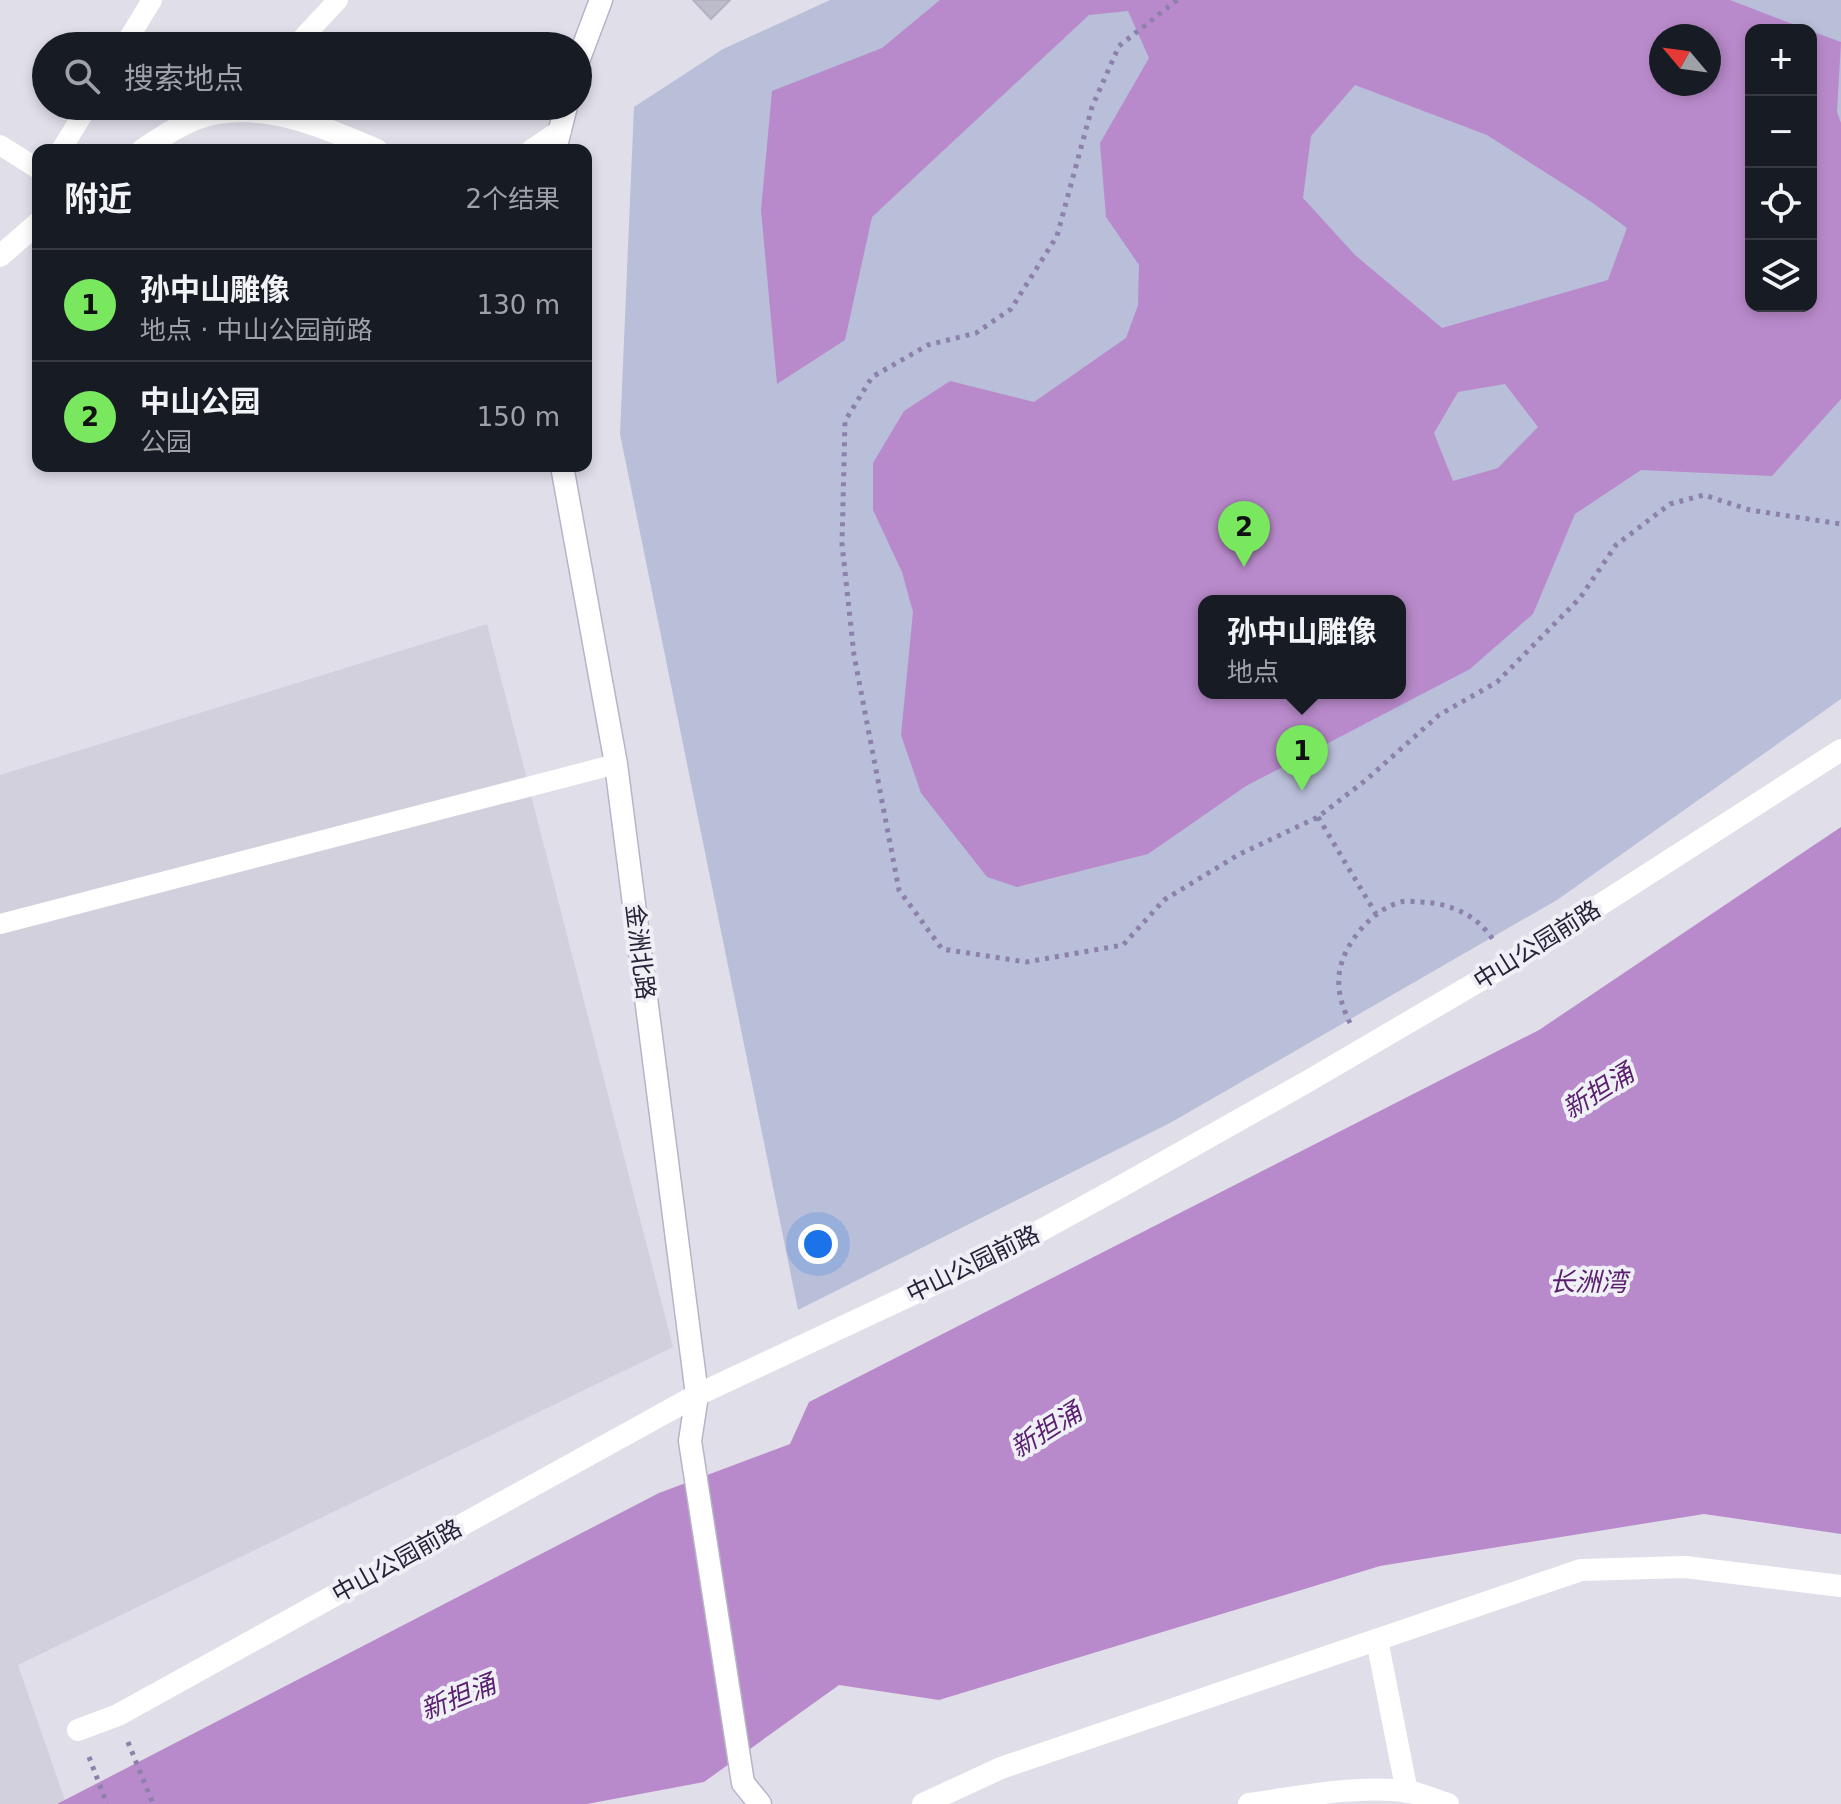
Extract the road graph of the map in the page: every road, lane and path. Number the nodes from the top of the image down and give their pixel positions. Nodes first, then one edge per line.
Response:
1 (152, 0) edge
2 (338, 0) edge
3 (601, 0) edge
4 (1177, 0) edge
5 (133, 32) edge
6 (308, 32) edge
7 (589, 32) edge
8 (79, 120) edge
9 (195, 120) edge
10 (294, 120) edge
11 (562, 120) edge
12 (557, 140) edge
13 (65, 144) edge
14 (153, 144) edge
15 (362, 144) edge
16 (0, 145) edge
17 (32, 165) edge
18 (32, 228) edge
19 (0, 256) edge
20 (563, 472) edge
21 (1841, 524) edge
22 (1841, 750) edge
23 (616, 764) junction
24 (1318, 817) junction
25 (1376, 914) junction
26 (0, 924) edge
27 (1508, 964) junction
28 (1362, 1050) junction
29 (697, 1395) junction
30 (1841, 1586) edge
31 (1377, 1640) junction
32 (118, 1715) junction
33 (78, 1730) joint
34 (1407, 1792) junction
35 (107, 1804) edge
36 (153, 1804) edge
37 (760, 1804) edge
38 (923, 1804) edge
39 (1249, 1804) edge
40 (1448, 1804) edge

1 - 5 lane
2 - 6 lane
3 - 7 street
4 - 24 path
8 - 13 lane
9 - 14 street
10 - 15 street
11 - 12 street
16 - 17 lane
18 - 19 street
20 - 23 street, 金洲北路
21 - 24 path
22 - 27 street, 中山公园前路
23 - 26 lane
23 - 29 street, 金洲北路
24 - 25 path
25 - 27 path
25 - 28 path
27 - 28 street, 中山公园前路
28 - 29 street, 中山公园前路
29 - 32 street, 中山公园前路
29 - 37 street, 金洲北路
30 - 31 street
31 - 34 street
31 - 38 street
32 - 33 street, 中山公园前路
32 - 36 path
33 - 35 path
34 - 39 street
34 - 40 street

